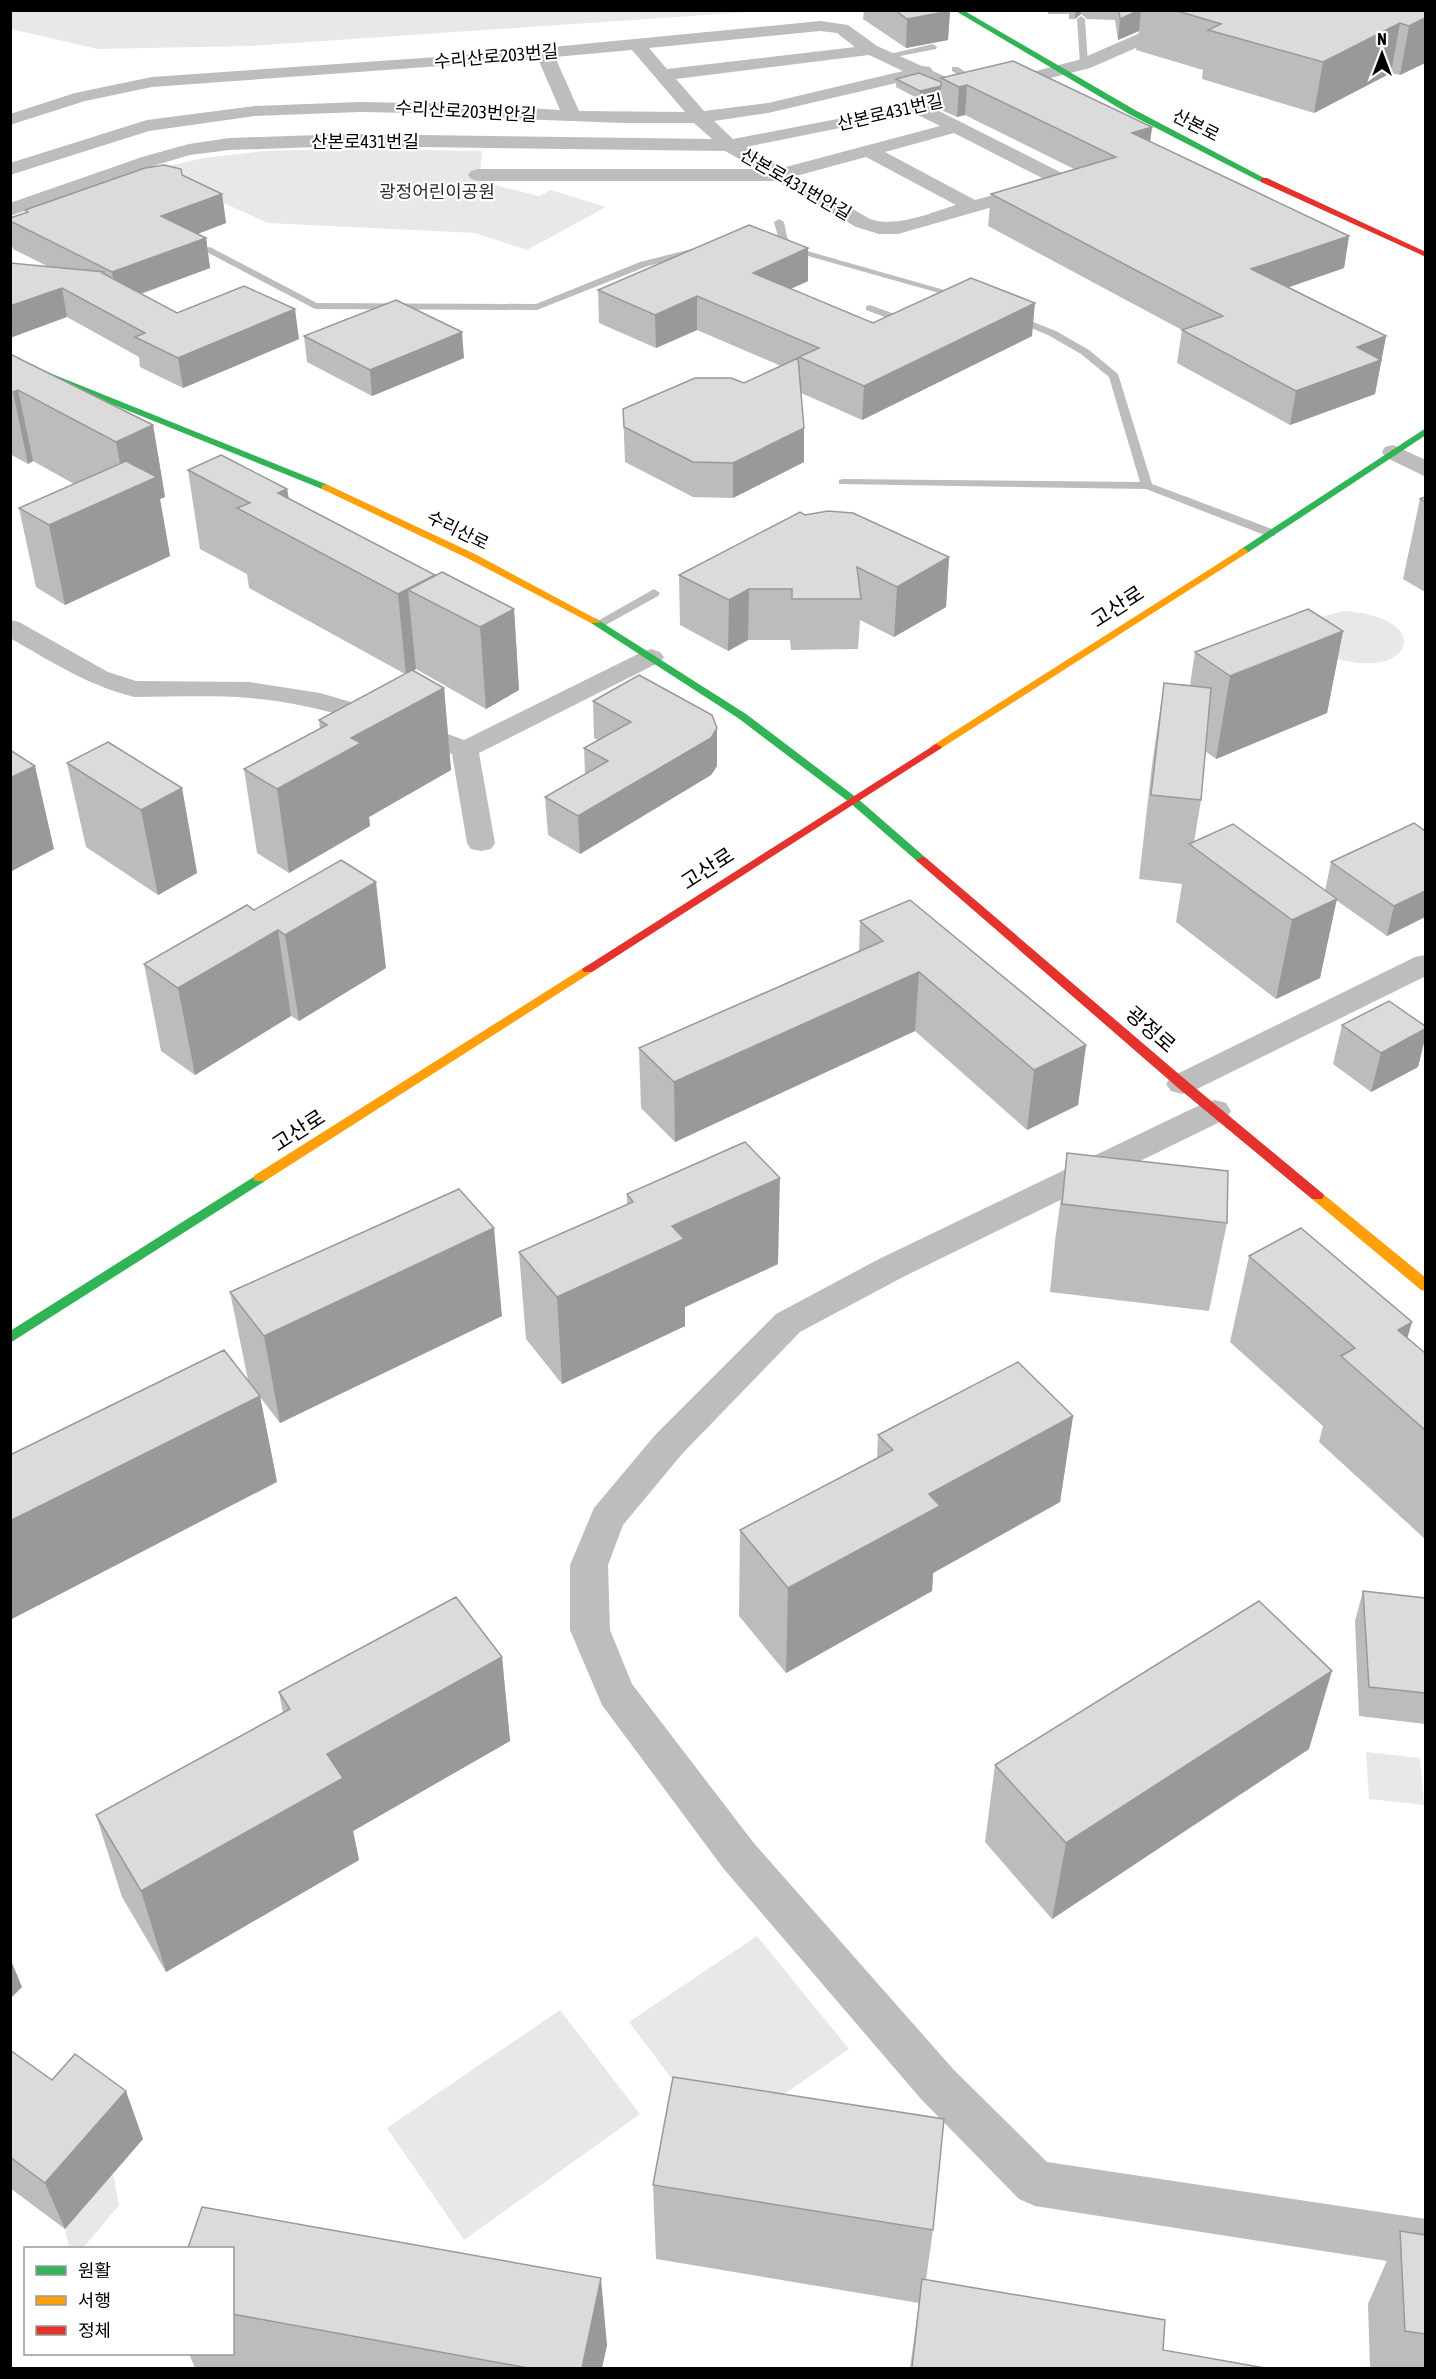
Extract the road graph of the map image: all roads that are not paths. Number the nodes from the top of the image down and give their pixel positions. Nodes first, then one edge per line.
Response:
1 (957, 10) edge
2 (1208, 10) edge
3 (1081, 19) dead end
4 (637, 45) junction
5 (933, 47) edge
6 (544, 52) junction
7 (1064, 52) dead end
8 (878, 53) junction
9 (450, 61) junction
10 (1084, 64) junction
11 (955, 69) dead end
12 (924, 71) junction
13 (1058, 71) junction
14 (663, 75) junction
15 (1103, 75) dead end
16 (979, 91) junction
17 (173, 100) junction
18 (916, 107) junction
19 (467, 109) junction
20 (572, 116) junction
21 (699, 117) junction
22 (10, 120) edge
23 (957, 127) junction
24 (729, 145) junction
25 (189, 150) junction
26 (869, 151) junction
27 (10, 169) edge
28 (777, 174) junction
29 (478, 176) dead end
30 (972, 206) junction
31 (13, 208) edge
32 (779, 222) dead end
33 (721, 247) edge
34 (771, 247) edge
35 (206, 249) dead end
36 (790, 250) junction
37 (1425, 255) edge
38 (943, 305) edge
39 (870, 308) dead end
40 (1002, 313) edge
41 (915, 318) edge
42 (10, 360) edge
43 (1425, 431) edge
44 (1393, 452) junction
45 (1425, 470) edge
46 (843, 482) dead end
47 (1147, 486) junction
48 (1271, 533) junction
49 (654, 593) dead end
50 (600, 622) junction
51 (10, 627) edge
52 (651, 657) junction
53 (465, 750) junction
54 (853, 800) junction
55 (481, 843) dead end
56 (1425, 964) edge
57 (1182, 1084) junction
58 (1215, 1111) junction
59 (1425, 1286) edge
60 (10, 1338) edge
61 (1425, 2243) edge

1 - 13 street, 산본로
2 - 10 street, 산본로431번길
3 - 10 lane
4 - 6 street, 수리산로203번길
4 - 8 street, 수리산로203번길
4 - 14 street
5 - 8 lane
6 - 9 street, 수리산로203번길
6 - 20 street
7 - 10 street
8 - 12 street, 수리산로203번길
8 - 14 street
9 - 17 street, 수리산로203번길
9 - 19 street
10 - 13 street, 산본로431번길
10 - 15 street
11 - 16 lane
12 - 16 street, 수리산로203번길
12 - 21 street, 수리산로203번안길
13 - 16 street, 산본로431번길
13 - 37 street, 산본로
14 - 21 street
16 - 18 street, 산본로431번길
17 - 19 street, 수리산로203번안길
17 - 22 street, 수리산로203번길
17 - 25 street
17 - 27 street, 수리산로203번안길
18 - 23 street
18 - 24 street, 산본로431번길
19 - 20 street, 수리산로203번안길
20 - 21 street, 수리산로203번안길
21 - 24 street
23 - 26 street
23 - 30 street, 산본로431번안길
24 - 25 street, 산본로431번길
24 - 28 street, 산본로431번안길
25 - 31 street, 산본로431번길
26 - 28 street
26 - 30 street
28 - 29 street
28 - 30 street, 산본로431번안길
32 - 36 lane
33 - 35 lane
34 - 36 lane
36 - 38 lane
39 - 41 lane
40 - 47 lane
42 - 50 street, 수리산로
43 - 44 street, 고산로
44 - 45 street
44 - 48 street, 고산로
46 - 47 lane
47 - 48 lane
48 - 54 street, 고산로
49 - 50 lane
50 - 52 street, 수리산로
51 - 53 street
52 - 53 street
52 - 54 street, 수리산로
53 - 55 street
54 - 57 street, 광정로
54 - 60 street, 고산로
56 - 57 street
57 - 58 street, 광정로
58 - 59 street, 광정로
58 - 61 street

